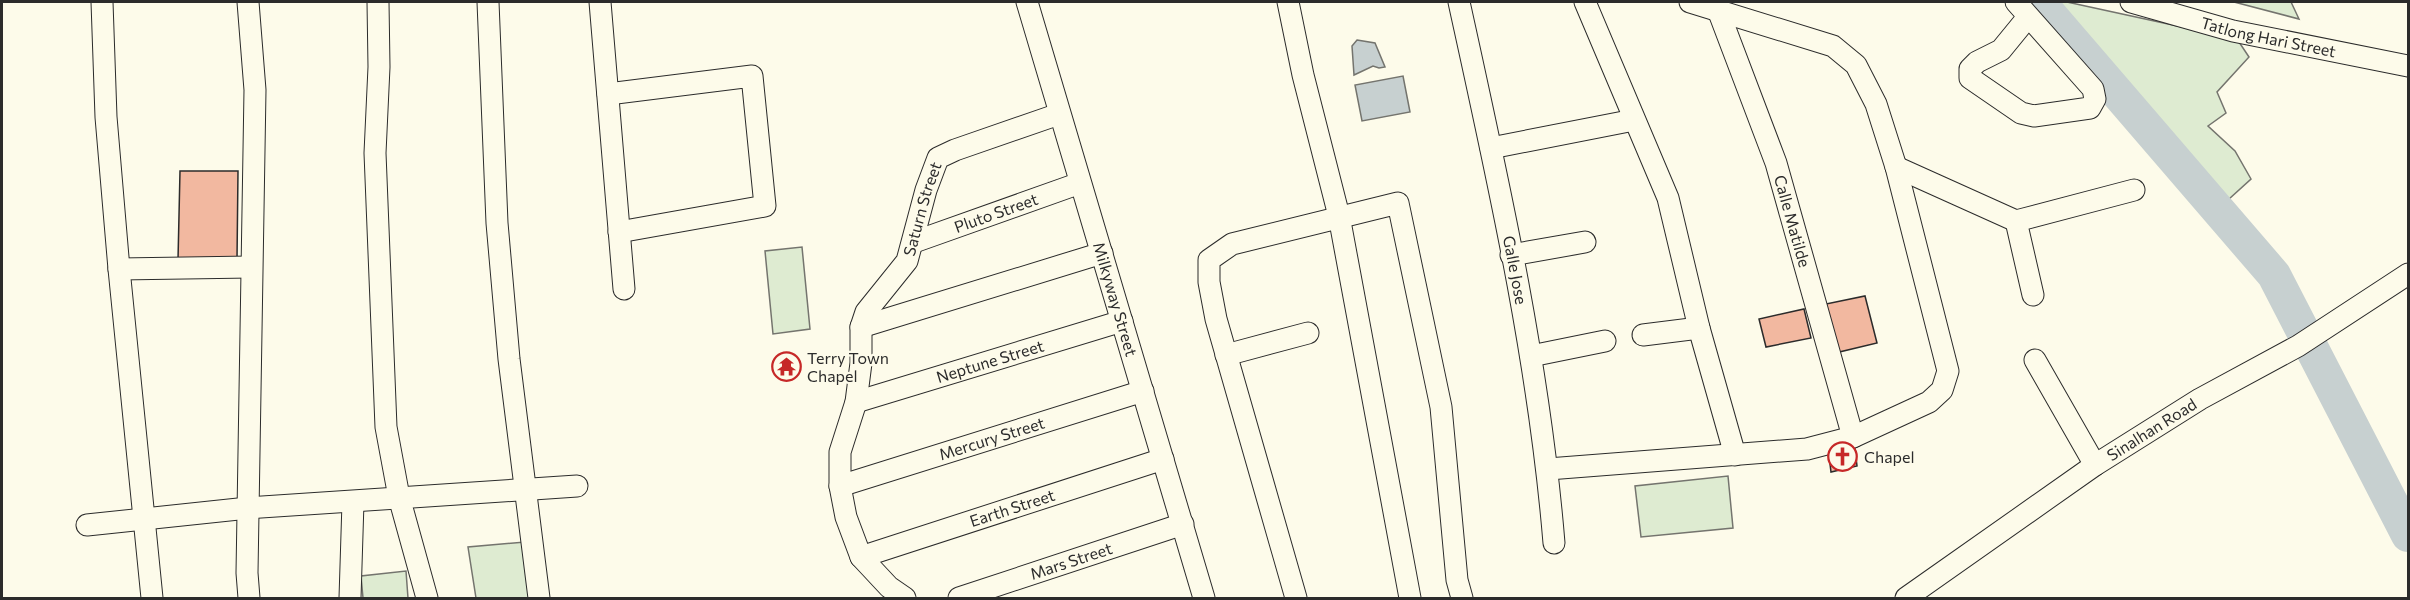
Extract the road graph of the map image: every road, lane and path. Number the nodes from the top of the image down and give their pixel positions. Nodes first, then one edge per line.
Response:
1 (102, 2) edge
2 (248, 2) edge
3 (378, 2) edge
4 (488, 2) edge
5 (600, 2) edge
6 (1028, 2) edge
7 (1288, 2) edge
8 (1459, 2) edge
9 (1585, 2) edge
10 (1690, 2) edge
11 (2131, 2) edge
12 (2022, 9) edge
13 (1718, 10) junction
14 (2409, 66) edge
15 (608, 94) junction
16 (1059, 114) junction
17 (1634, 120) junction
18 (1491, 148) junction
19 (1896, 167) junction
20 (1080, 183) junction
21 (2134, 190) dead end
22 (1339, 216) junction
23 (2016, 221) junction
24 (619, 232) junction
25 (914, 242) junction
26 (1585, 243) dead end
27 (1102, 253) junction
28 (1511, 255) junction
29 (250, 267) junction
30 (119, 269) junction
31 (2409, 274) edge
32 (624, 289) dead end
33 (2033, 295) dead end
34 (1122, 321) junction
35 (861, 327) junction
36 (1699, 328) junction
37 (1308, 333) dead end
38 (1643, 335) dead end
39 (1605, 341) dead end
40 (1226, 355) junction
41 (1531, 356) junction
42 (2035, 360) dead end
43 (1143, 391) junction
44 (856, 402) junction
45 (1853, 437) junction
46 (1735, 455) junction
47 (1163, 459) junction
48 (2095, 465) junction
49 (1548, 469) junction
50 (577, 486) dead end
51 (840, 486) junction
52 (526, 490) junction
53 (399, 497) junction
54 (353, 502) junction
55 (248, 508) junction
56 (144, 519) junction
57 (1183, 524) junction
58 (87, 525) dead end
59 (1554, 543) dead end
60 (861, 557) junction
61 (1197, 597) edge
62 (152, 598) edge
63 (249, 598) edge
64 (350, 598) edge
65 (427, 598) edge
66 (539, 598) edge
67 (905, 598) edge
68 (959, 598) edge
69 (1296, 598) edge
70 (1410, 598) edge
71 (1462, 598) edge
72 (1906, 598) edge

1 - 30 street
2 - 29 street
3 - 53 street
4 - 52 street
5 - 15 street
6 - 16 street, Milkyway Street
7 - 22 street
8 - 18 street, Galle Jose
9 - 17 street
10 - 13 street
11 - 14 street, Tatlong Hari Street
12 - 12 street
13 - 19 street
13 - 45 street, Calle Matilde
15 - 24 street
15 - 24 street
16 - 20 street, Milkyway Street
16 - 25 street, Saturn Street
17 - 18 street
17 - 36 street
18 - 28 street, Galle Jose
19 - 23 street
19 - 45 street
20 - 25 street, Pluto Street
20 - 27 street, Milkyway Street
21 - 23 street
22 - 40 street
22 - 70 street
22 - 71 street
23 - 33 street
24 - 32 street
25 - 35 street, Saturn Street
26 - 28 street
27 - 34 street, Milkyway Street
27 - 35 street
28 - 41 street, Galle Jose
29 - 30 street
29 - 55 street
30 - 56 street
31 - 48 street, Sinalhan Road
34 - 43 street, Milkyway Street
34 - 44 street, Neptune Street
35 - 44 street, Saturn Street
36 - 38 street
36 - 46 street
37 - 40 street
39 - 41 street
40 - 69 street
41 - 49 street, Galle Jose
42 - 48 street
43 - 47 street, Milkyway Street
43 - 51 street, Mercury Street
44 - 51 street, Saturn Street
45 - 46 street
46 - 49 street
47 - 57 street, Milkyway Street
47 - 60 street, Earth Street
48 - 72 street, Sinalhan Road
49 - 59 street, Galle Jose
50 - 52 street
51 - 60 street, Saturn Street
52 - 53 street
52 - 66 street
53 - 54 street
53 - 65 street
54 - 55 street
54 - 64 street
55 - 56 street
55 - 63 street
56 - 58 street
56 - 62 street
57 - 61 street, Milkyway Street
57 - 68 street, Mars Street
60 - 67 street, Saturn Street

